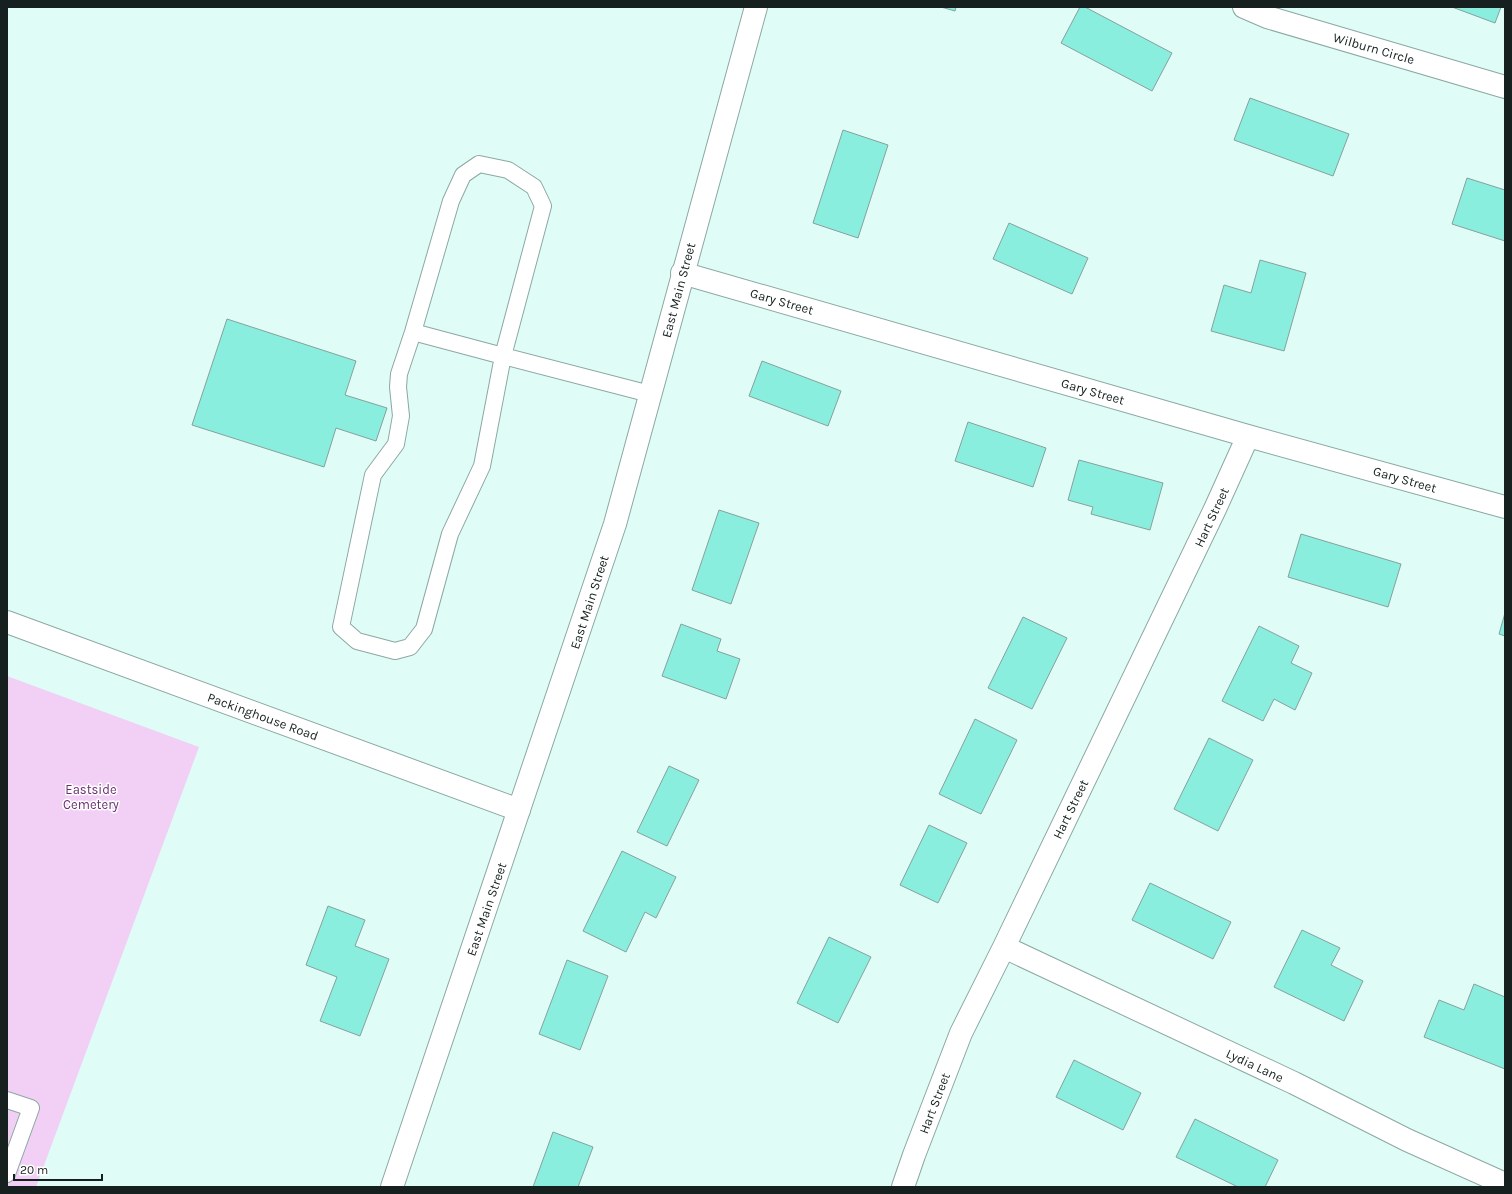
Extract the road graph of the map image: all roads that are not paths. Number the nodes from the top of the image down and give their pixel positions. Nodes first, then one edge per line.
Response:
1 (756, 7) edge
2 (1244, 7) edge
3 (1505, 87) edge
4 (682, 273) junction
5 (413, 332) junction
6 (503, 356) junction
7 (650, 394) junction
8 (1248, 436) junction
9 (1505, 507) edge
10 (7, 622) edge
11 (519, 810) junction
12 (1004, 947) junction
13 (7, 1100) edge
14 (10, 1156) edge
15 (7, 1174) edge
16 (1505, 1184) edge
17 (392, 1187) edge
18 (903, 1187) edge

1 - 4 street, East Main Street
2 - 3 street, Wilburn Circle
4 - 7 street, East Main Street
4 - 8 street, Gary Street
5 - 6 lane
5 - 6 lane
5 - 6 lane
6 - 7 lane
7 - 11 street, East Main Street
8 - 9 street, Gary Street
8 - 12 street, Hart Street
10 - 11 street, Packinghouse Road
11 - 17 street, East Main Street
12 - 16 street, Lydia Lane
12 - 18 street, Hart Street
13 - 14 lane
14 - 15 lane

